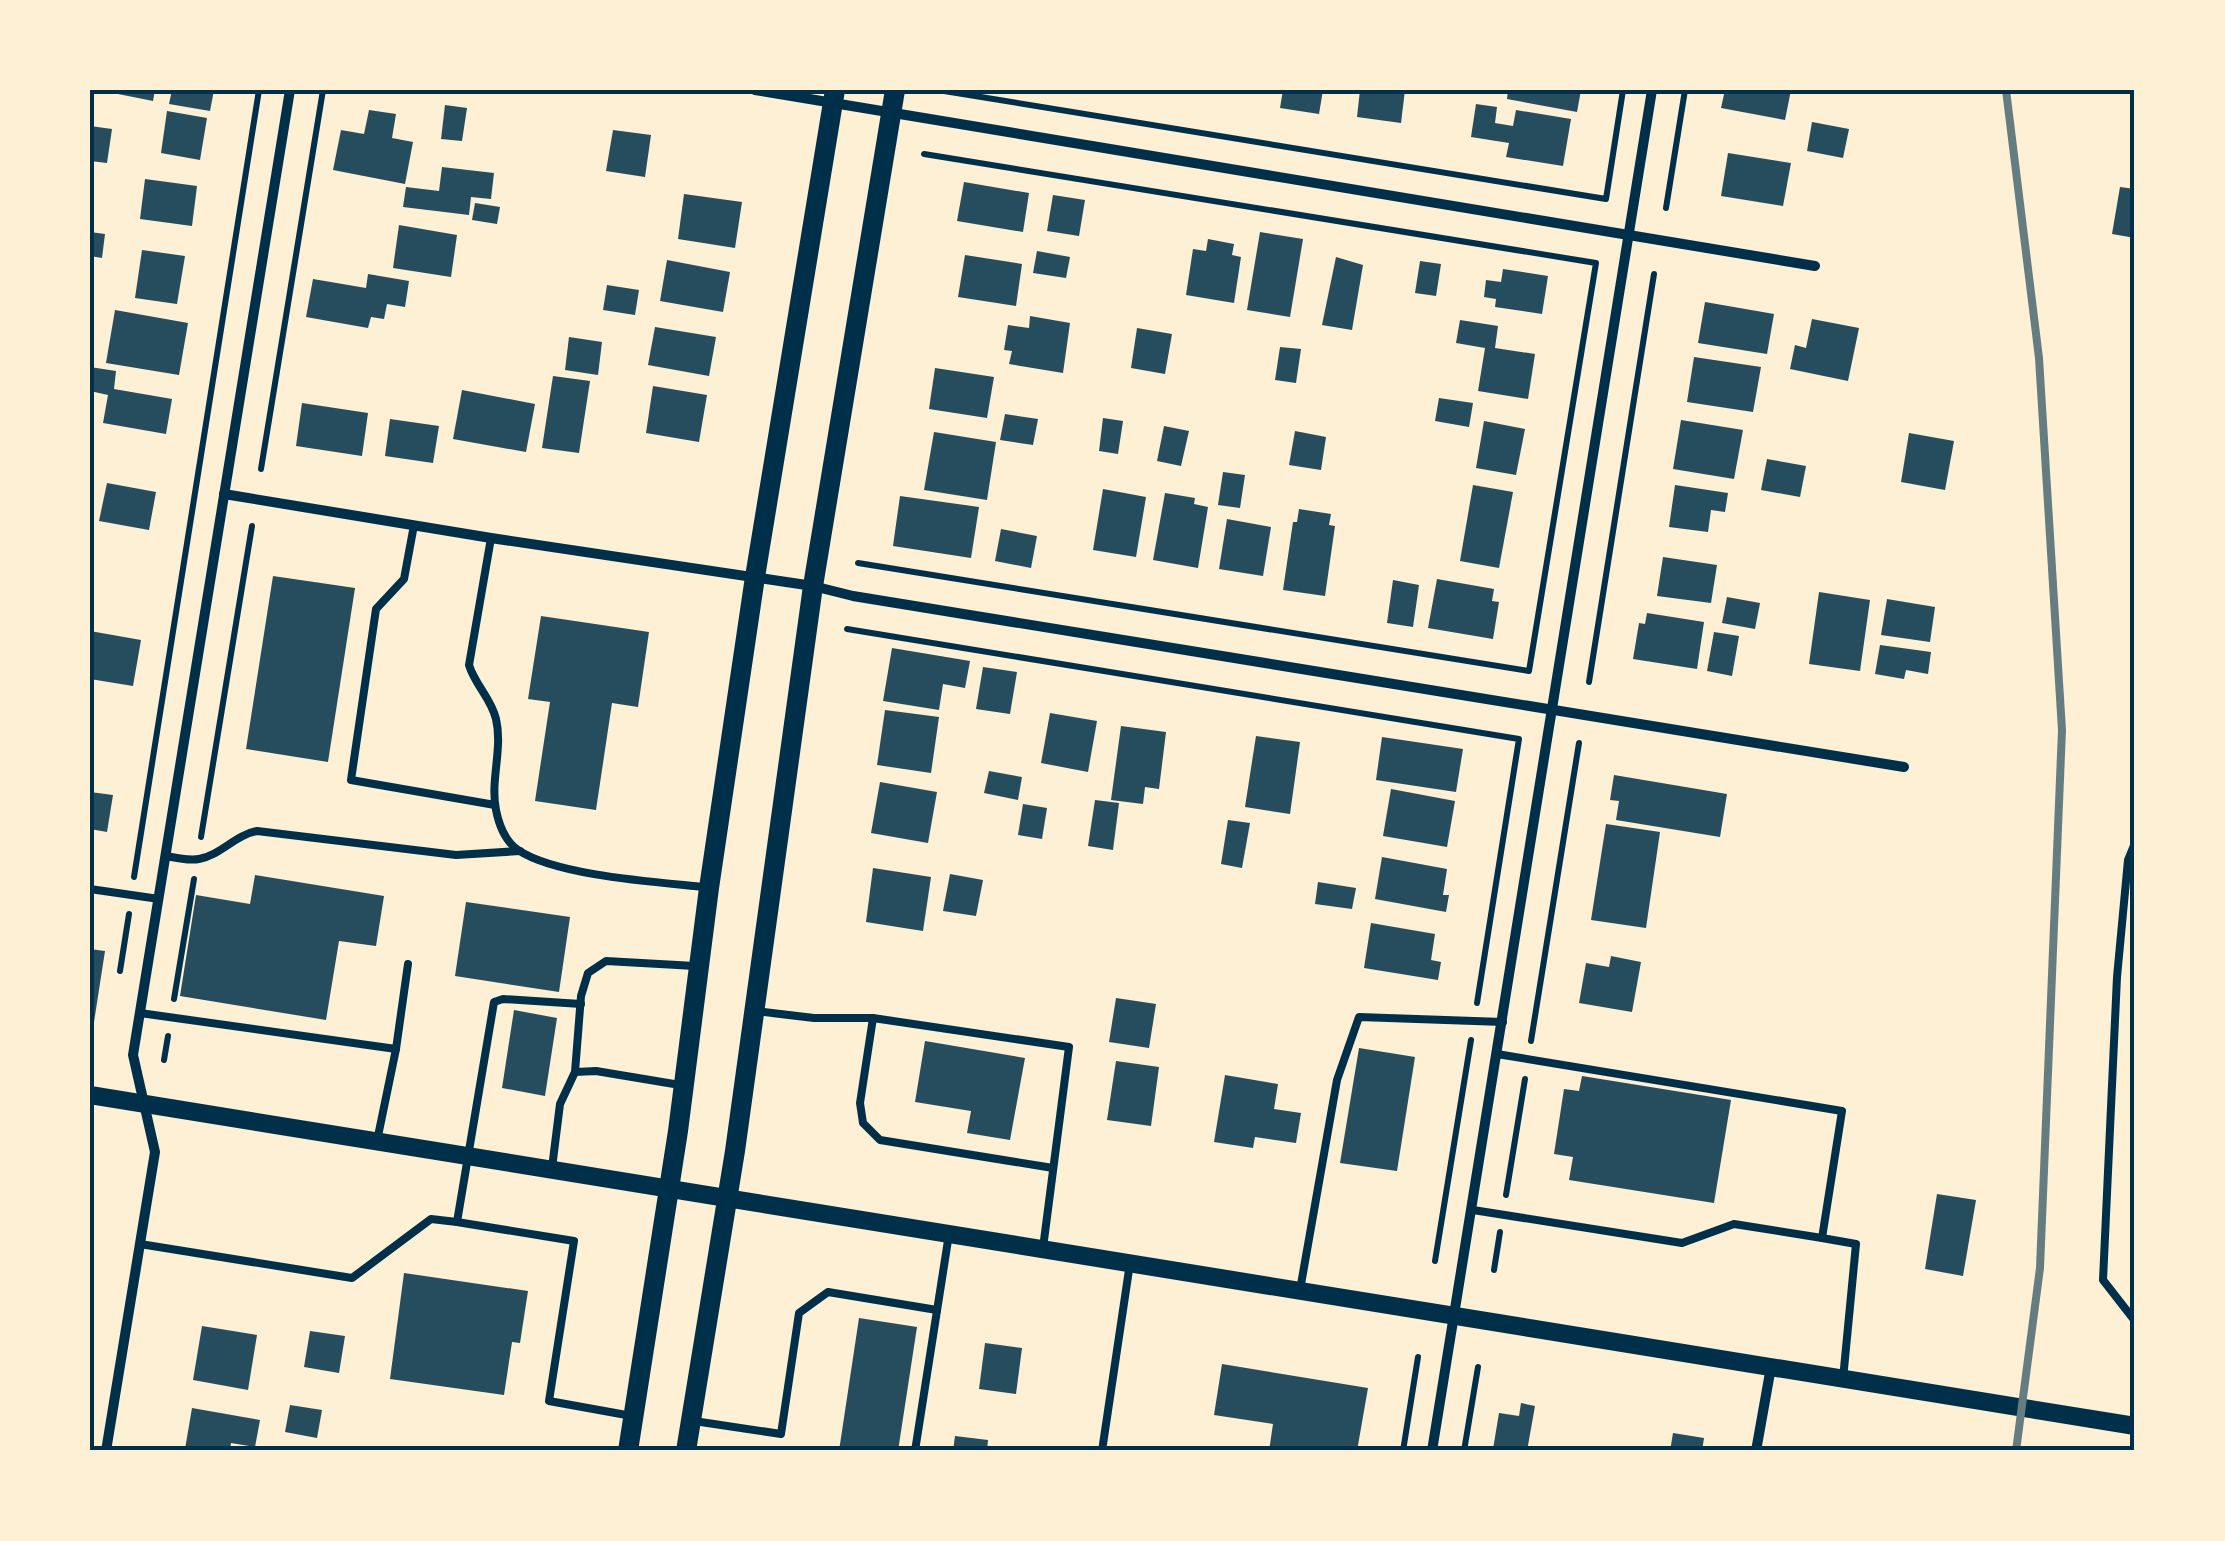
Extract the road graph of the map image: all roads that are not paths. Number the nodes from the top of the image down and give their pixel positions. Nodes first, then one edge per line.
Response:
1 (290, 90) edge
2 (755, 90) edge
3 (895, 90) edge
4 (1652, 90) edge
5 (834, 96) edge
6 (892, 115) junction
7 (1630, 236) junction
8 (1816, 266) dead end
9 (224, 494) junction
10 (414, 525) junction
11 (491, 538) junction
12 (755, 577) junction
13 (813, 586) junction
14 (1552, 709) junction
15 (1904, 768) dead end
16 (495, 805) junction
17 (2135, 843) edge
18 (520, 852) junction
19 (166, 856) junction
20 (709, 888) junction
21 (90, 889) edge
22 (159, 898) junction
23 (408, 964) dead end
24 (700, 966) junction
25 (581, 1004) junction
26 (755, 1011) junction
27 (140, 1013) junction
28 (873, 1018) junction
29 (1503, 1022) junction
30 (396, 1049) junction
31 (1498, 1054) junction
32 (575, 1072) junction
33 (684, 1086) junction
34 (90, 1094) edge
35 (144, 1104) junction
36 (377, 1141) junction
37 (467, 1156) junction
38 (1054, 1168) junction
39 (552, 1170) junction
40 (669, 1190) junction
41 (728, 1199) junction
42 (1473, 1210) junction
43 (457, 1222) junction
44 (949, 1234) junction
45 (1822, 1238) junction
46 (140, 1244) junction
47 (1043, 1248) junction
48 (1130, 1262) junction
49 (1300, 1290) junction
50 (937, 1310) junction
51 (1453, 1316) junction
52 (2135, 1321) edge
53 (1770, 1367) junction
54 (1843, 1379) junction
55 (634, 1416) junction
56 (691, 1421) junction
57 (2135, 1426) edge
58 (106, 1451) edge
59 (628, 1451) edge
60 (686, 1451) edge
61 (915, 1451) edge
62 (1102, 1451) edge
63 (1432, 1451) edge
64 (1756, 1451) edge

1 - 9 street
2 - 5 street
3 - 6 main road
4 - 7 street
5 - 6 street
5 - 12 main road
6 - 7 street
6 - 13 main road
7 - 8 street
7 - 14 street
9 - 10 street
9 - 19 street
10 - 11 street
10 - 16 lane
11 - 12 street
11 - 16 lane
12 - 13 street
12 - 20 main road
13 - 14 street
13 - 26 main road
14 - 15 street
14 - 29 street
16 - 18 lane
17 - 52 lane
18 - 19 lane
18 - 20 lane
19 - 22 street
20 - 24 main road
21 - 22 lane
22 - 27 street
23 - 30 lane
24 - 25 lane
24 - 33 main road
25 - 32 lane
25 - 37 lane
26 - 28 lane
26 - 41 main road
27 - 30 lane
27 - 35 street
28 - 38 lane
28 - 38 lane
29 - 31 street
29 - 49 lane
30 - 36 lane
31 - 42 street
31 - 45 lane
32 - 33 lane
32 - 39 lane
33 - 40 main road
34 - 35 street
35 - 36 street
35 - 46 street
36 - 37 street
37 - 39 street
37 - 43 lane
38 - 47 lane
39 - 40 street
40 - 41 street
40 - 55 main road
41 - 44 street
41 - 56 main road
42 - 45 lane
42 - 51 street
43 - 46 lane
43 - 55 lane
44 - 47 street
44 - 50 lane
45 - 54 lane
46 - 58 street
47 - 48 street
48 - 49 street
48 - 62 lane
49 - 51 street
50 - 56 lane
50 - 61 lane
51 - 53 street
51 - 63 street
53 - 54 street
53 - 64 street
54 - 57 street
55 - 59 main road
56 - 60 main road

